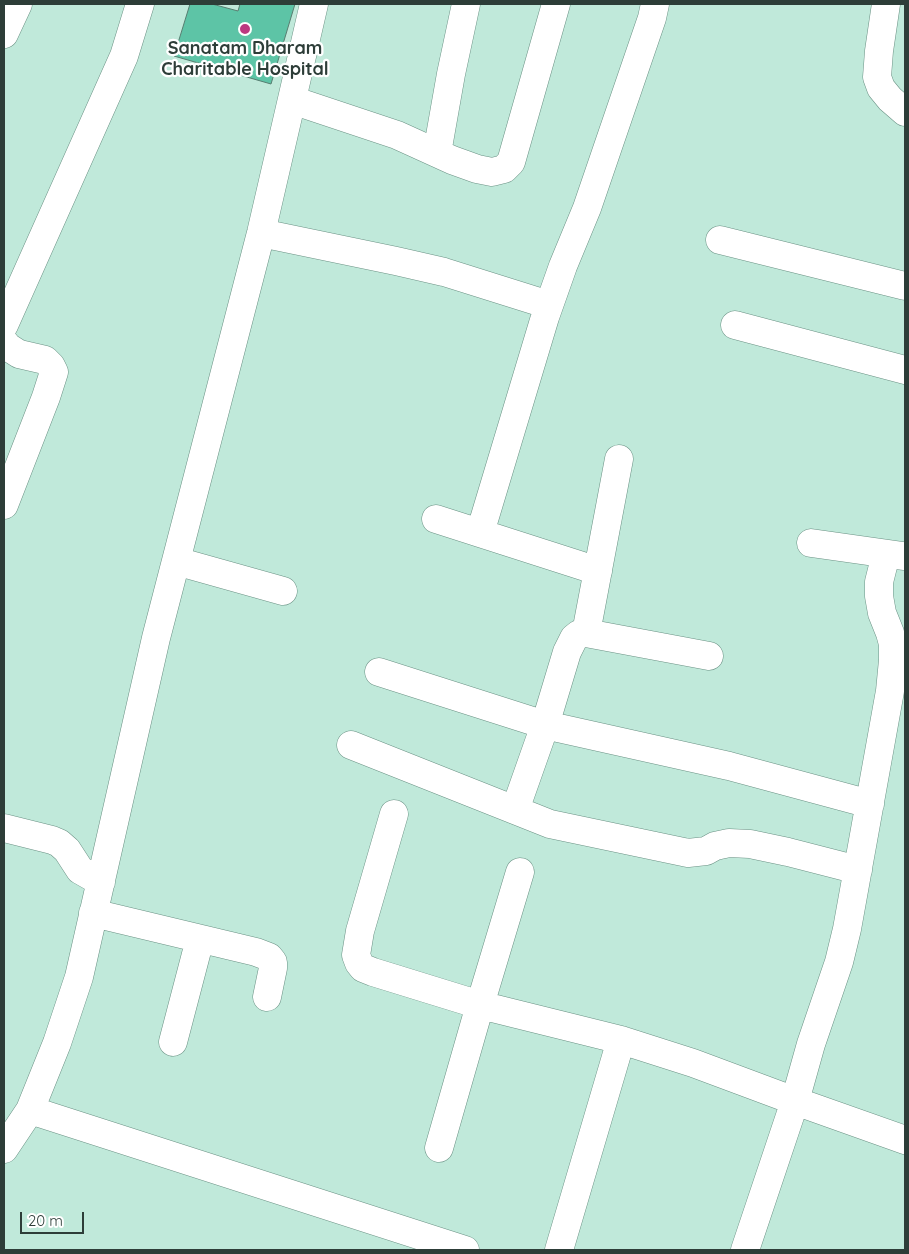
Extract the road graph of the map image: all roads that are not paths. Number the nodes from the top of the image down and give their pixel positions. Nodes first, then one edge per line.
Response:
1 (18, 4) edge
2 (140, 4) edge
3 (314, 4) edge
4 (466, 4) edge
5 (556, 4) edge
6 (655, 4) edge
7 (886, 4) edge
8 (4, 34) edge
9 (292, 100) junction
10 (905, 112) edge
11 (437, 153) junction
12 (261, 233) junction
13 (720, 240) dead end
14 (905, 286) edge
15 (549, 305) junction
16 (4, 325) edge
17 (735, 325) dead end
18 (4, 342) edge
19 (905, 370) edge
20 (619, 459) dead end
21 (4, 505) edge
22 (436, 518) dead end
23 (480, 533) junction
24 (811, 543) dead end
25 (900, 551) edge
26 (176, 561) junction
27 (598, 571) junction
28 (283, 590) dead end
29 (586, 633) junction
30 (709, 656) dead end
31 (379, 672) dead end
32 (545, 725) junction
33 (351, 745) dead end
34 (870, 804) junction
35 (515, 810) junction
36 (394, 814) dead end
37 (4, 828) edge
38 (858, 870) junction
39 (520, 872) dead end
40 (100, 882) junction
41 (93, 913) junction
42 (200, 939) junction
43 (267, 998) dead end
44 (480, 1005) junction
45 (621, 1040) junction
46 (173, 1042) dead end
47 (795, 1101) junction
48 (30, 1110) junction
49 (905, 1140) edge
50 (440, 1148) dead end
51 (4, 1150) edge
52 (465, 1250) edge
53 (559, 1250) edge
54 (744, 1250) edge

1 - 8 street
2 - 16 street
3 - 9 street
4 - 11 street
5 - 11 street
6 - 15 street
7 - 10 street
9 - 11 street
9 - 12 street
12 - 15 street
12 - 26 street
13 - 14 street
15 - 23 street
17 - 19 street
18 - 21 street
20 - 27 street
22 - 23 street
23 - 27 street
24 - 25 street
25 - 34 street
26 - 28 street
26 - 40 street
27 - 29 street
29 - 30 street
29 - 32 street
31 - 32 street
32 - 34 street
32 - 35 street
33 - 35 street
34 - 38 street
35 - 38 street
36 - 44 street
37 - 40 street
38 - 47 street
39 - 44 street
40 - 41 street
41 - 42 street
41 - 48 street
42 - 43 street
42 - 46 street
44 - 45 street
44 - 50 street
45 - 47 street
45 - 53 street
47 - 49 street
47 - 54 street
48 - 51 street
48 - 52 street

